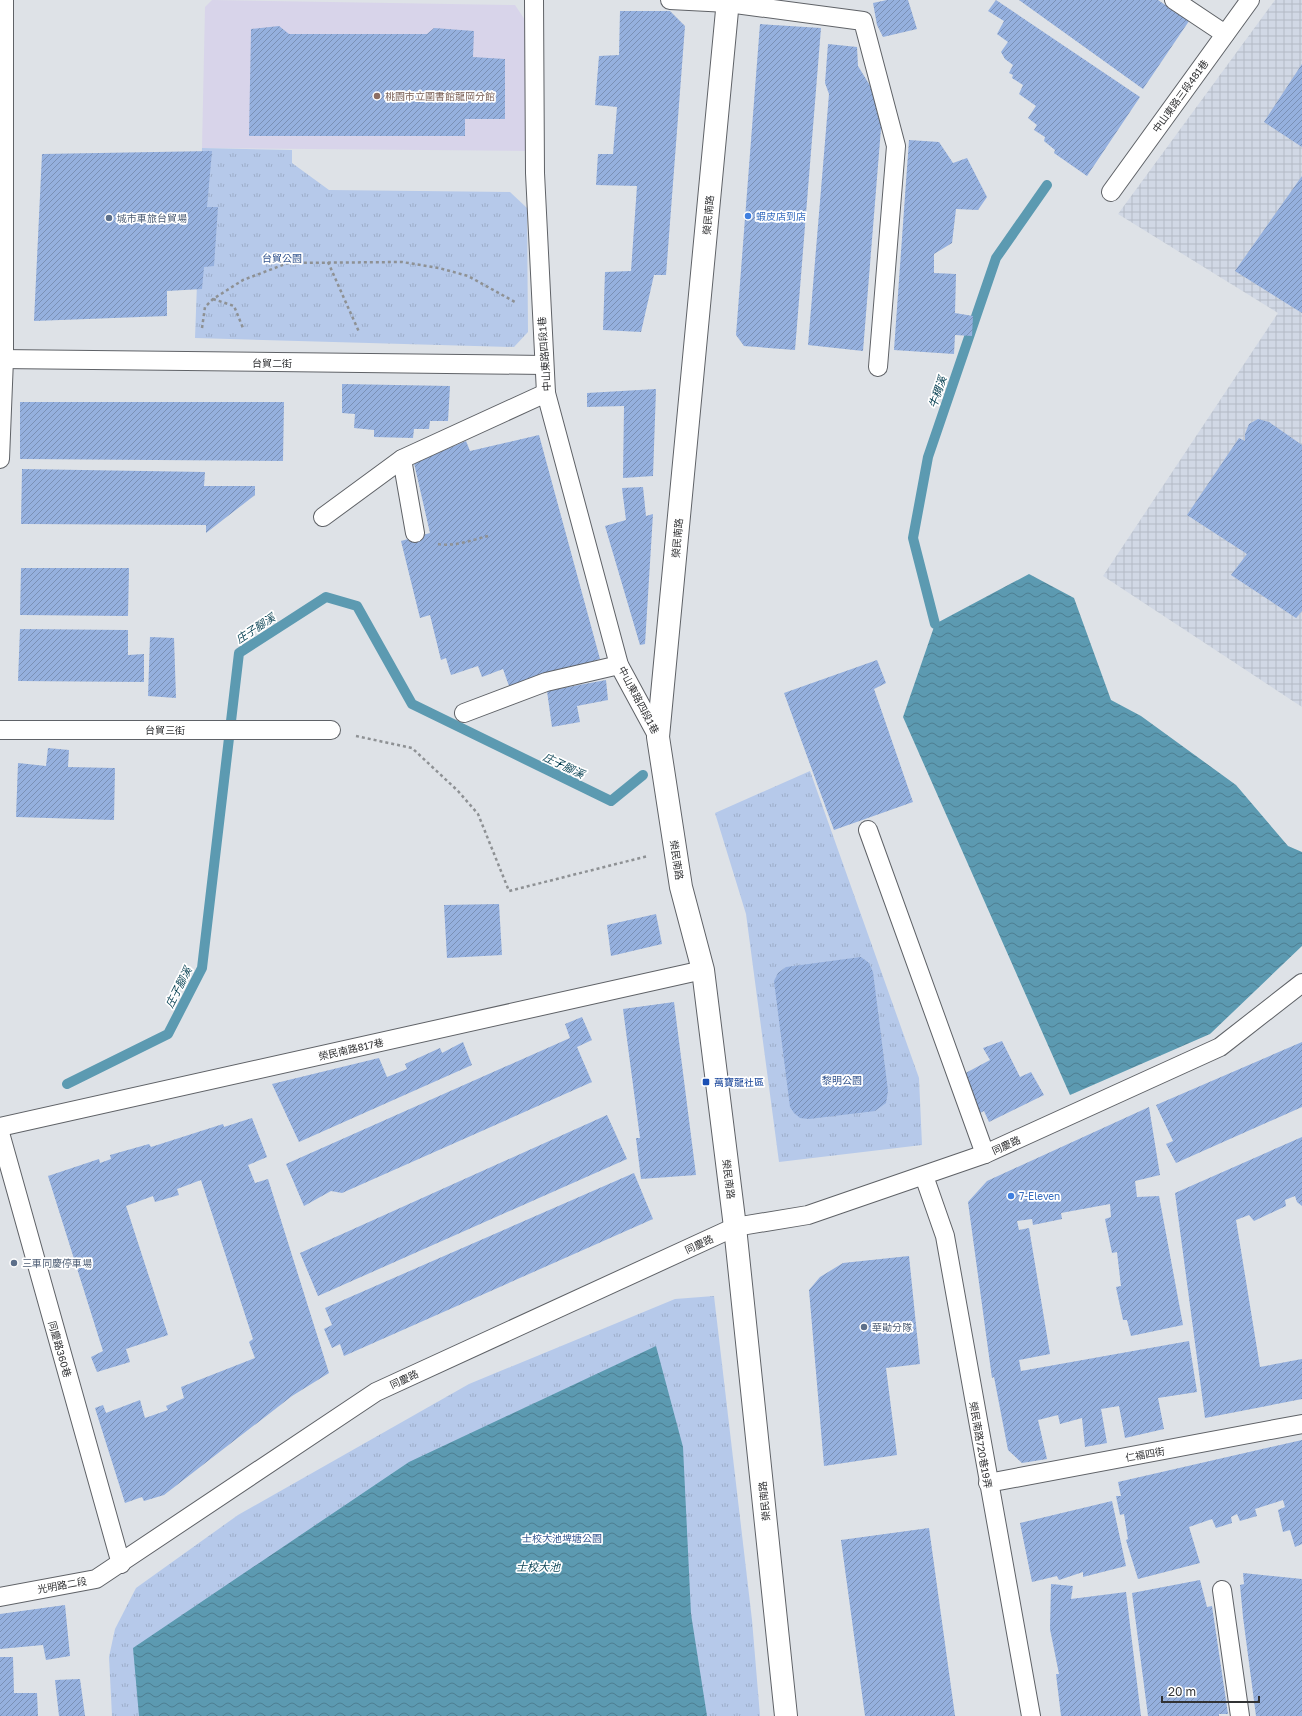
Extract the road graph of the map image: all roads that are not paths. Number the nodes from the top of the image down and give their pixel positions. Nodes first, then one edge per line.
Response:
1 (4, 0) edge
2 (534, 0) edge
3 (670, 0) edge
4 (1174, 0) edge
5 (1250, 0) edge
6 (728, 1) edge
7 (1224, 34) junction
8 (1111, 192) dead end
9 (2, 359) edge
10 (544, 365) junction
11 (878, 367) dead end
12 (546, 393) junction
13 (0, 459) edge
14 (402, 459) junction
15 (323, 517) dead end
16 (414, 533) road end
17 (620, 665) junction
18 (464, 713) dead end
19 (0, 730) edge
20 (330, 730) road end
21 (658, 737) junction
22 (868, 830) dead end
23 (703, 970) junction
24 (1298, 992) edge
25 (0, 1128) edge
26 (0, 1133) edge
27 (985, 1154) junction
28 (924, 1176) junction
29 (735, 1227) junction
30 (1302, 1424) edge
31 (988, 1483) junction
32 (121, 1564) junction
33 (1222, 1590) dead end
34 (0, 1597) edge
35 (786, 1716) edge
36 (1031, 1716) edge
37 (1240, 1716) edge

1 - 9 lane
2 - 10 lane, 中山東路四段1巷
3 - 6 lane
4 - 7 lane
5 - 7 lane, 中山東路三段481巷
6 - 11 lane
6 - 21 street, 榮民南路
7 - 8 lane, 中山東路三段481巷
9 - 10 lane, 台貿二街
9 - 13 lane
10 - 12 lane, 中山東路四段1巷
12 - 14 lane
12 - 17 lane, 中山東路四段1巷
14 - 15 lane
14 - 16 lane
17 - 18 lane
17 - 21 lane, 中山東路四段1巷
19 - 20 lane, 台貿三街
21 - 23 street, 榮民南路
22 - 27 lane
23 - 25 lane, 榮民南路817巷
23 - 29 street, 榮民南路
24 - 27 lane, 同慶路
26 - 32 lane, 同慶路360巷
27 - 28 lane, 同慶路
28 - 29 lane, 同慶路
28 - 31 lane, 榮民南路720巷19弄
29 - 32 lane, 同慶路
29 - 35 street, 榮民南路
30 - 31 lane, 仁福四街
31 - 36 lane, 榮民南路720巷19弄
32 - 34 lane, 光明路二段
33 - 37 lane

